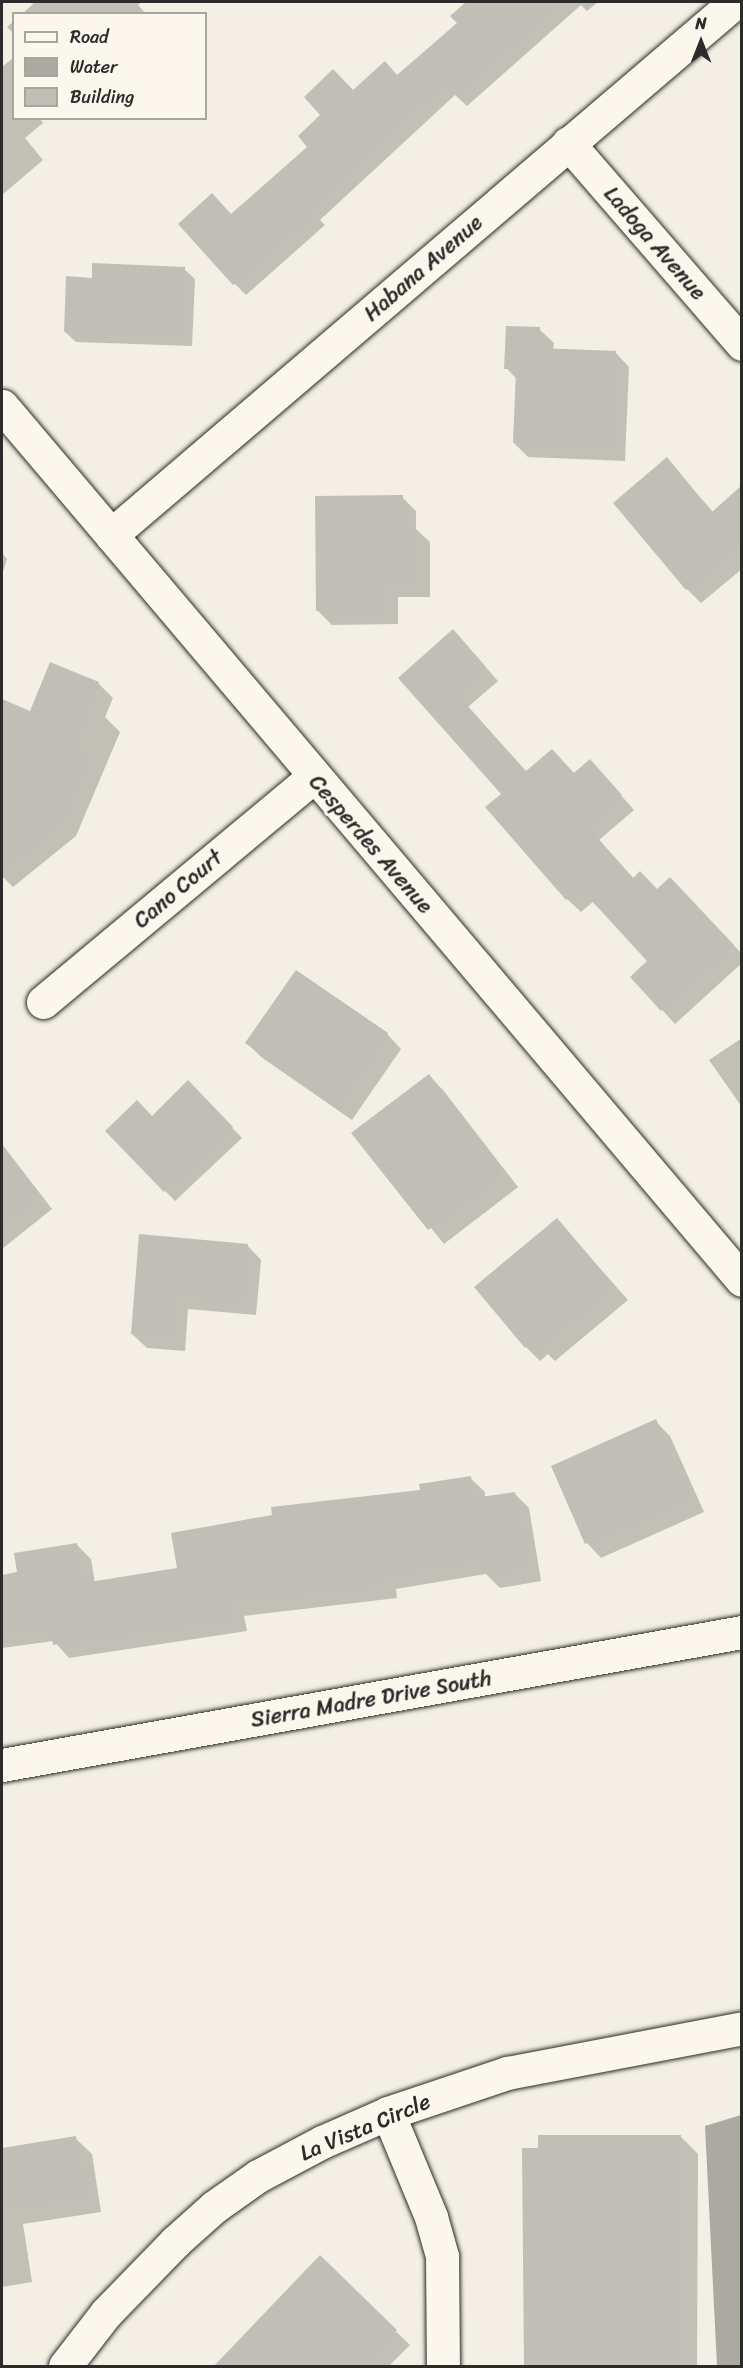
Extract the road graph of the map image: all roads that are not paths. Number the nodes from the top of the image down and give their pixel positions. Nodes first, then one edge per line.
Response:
1 (735, 2) edge
2 (568, 143) junction
3 (741, 344) edge
4 (2, 406) edge
5 (111, 535) junction
6 (313, 777) junction
7 (43, 1002) dead end
8 (741, 1280) edge
9 (741, 1632) edge
10 (2, 1766) edge
11 (741, 2028) edge
12 (388, 2113) junction
13 (65, 2367) edge
14 (443, 2367) edge

1 - 2 street, Habana Avenue
2 - 3 street, Ladoga Avenue
2 - 5 street, Habana Avenue
4 - 5 street, Cesperdes Avenue
5 - 6 street, Cesperdes Avenue
6 - 7 street, Cano Court
6 - 8 street, Cesperdes Avenue
9 - 10 street, Sierra Madre Drive South
11 - 12 street, La Vista Circle
12 - 13 street, La Vista Circle
12 - 14 street

